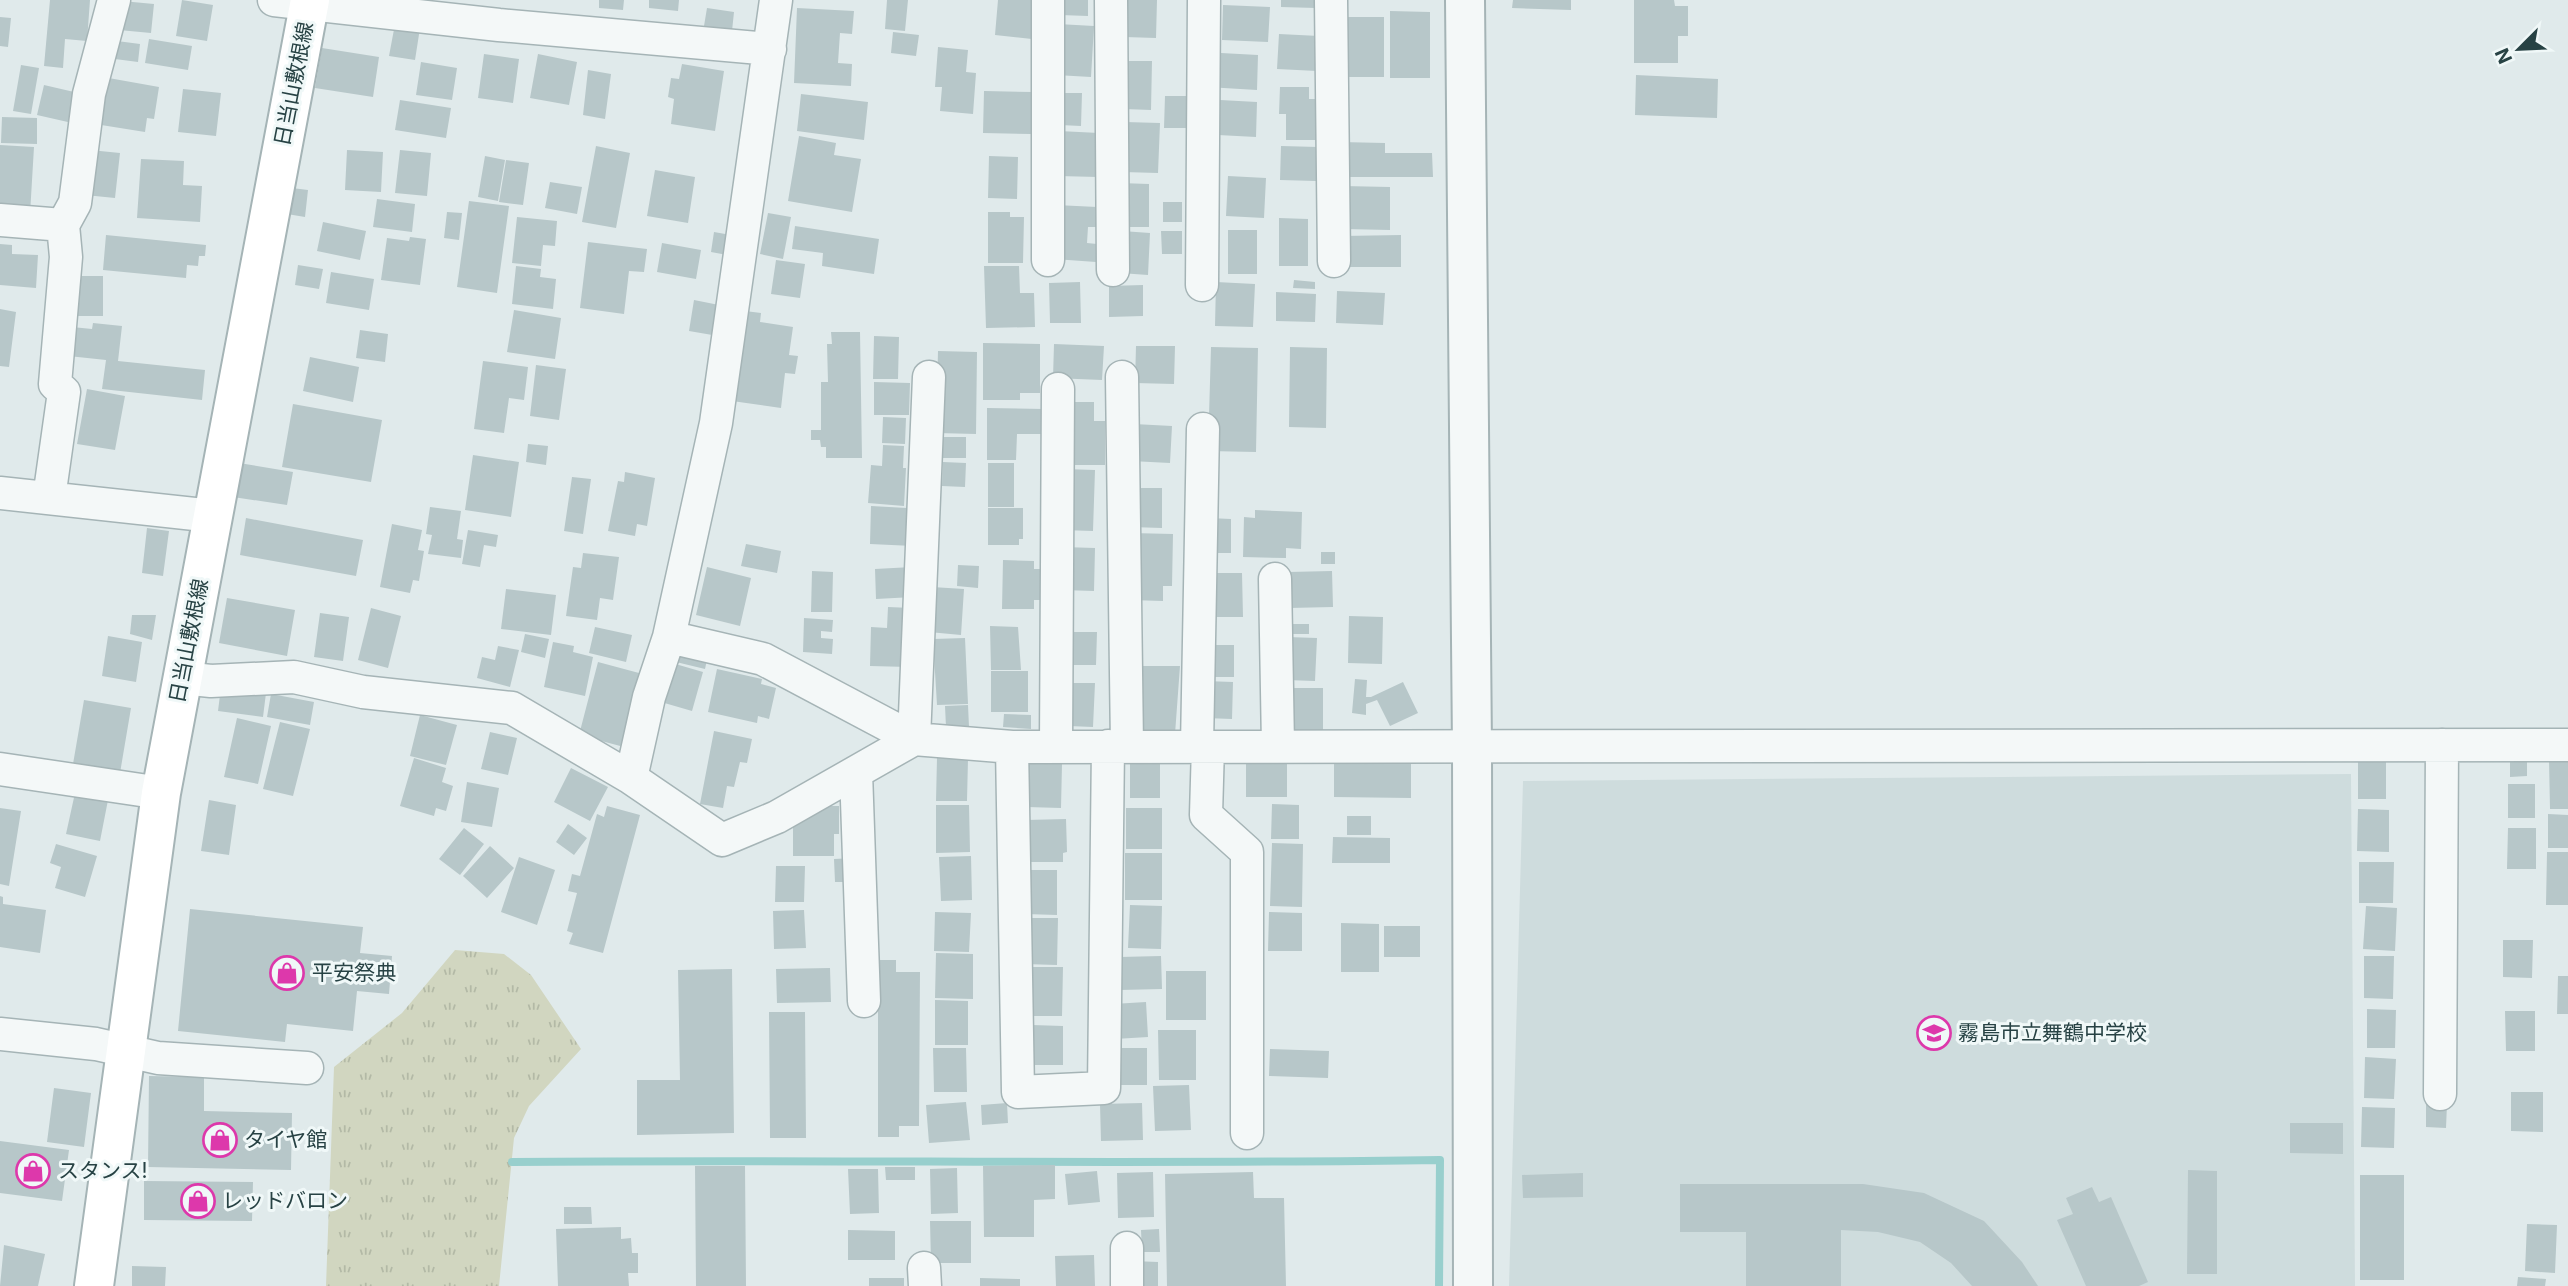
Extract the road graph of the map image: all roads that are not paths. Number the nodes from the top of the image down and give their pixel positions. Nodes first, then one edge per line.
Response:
1 (114, 0) edge
2 (776, 0) edge
3 (1048, 0) edge
4 (1111, 0) edge
5 (1204, 0) edge
6 (1331, 0) edge
7 (1465, 0) edge
8 (298, 1) edge
9 (770, 49) junction
10 (0, 220) edge
11 (63, 225) junction
12 (1048, 260) dead end
13 (1334, 261) dead end
14 (1113, 270) dead end
15 (1202, 285) dead end
16 (929, 377) dead end
17 (1122, 377) dead end
18 (1058, 389) dead end
19 (1203, 429) dead end
20 (0, 493) edge
21 (49, 498) junction
22 (213, 516) junction
23 (1275, 579) dead end
24 (669, 636) junction
25 (182, 678) junction
26 (914, 739) junction
27 (2442, 745) junction
28 (2568, 745) edge
29 (1056, 746) junction
30 (1118, 746) junction
31 (1203, 746) junction
32 (1278, 746) junction
33 (1012, 747) junction
34 (1472, 747) junction
35 (0, 769) edge
36 (856, 772) junction
37 (631, 778) junction
38 (161, 793) junction
39 (864, 1001) dead end
40 (0, 1034) edge
41 (126, 1051) junction
42 (307, 1068) dead end
43 (2440, 1094) dead end
44 (1248, 1133) dead end
45 (1127, 1248) dead end
46 (94, 1286) edge
47 (1127, 1286) edge
48 (1473, 1286) edge

1 - 11 street
2 - 9 street
3 - 12 street
4 - 14 street
5 - 15 street
6 - 13 street
7 - 34 street
8 - 9 street
8 - 22 main road, 日当山敷根線
9 - 24 street
10 - 11 street
11 - 21 street
16 - 26 street
17 - 30 street
18 - 29 street
19 - 31 street
20 - 21 street
21 - 22 street
22 - 25 main road, 日当山敷根線
23 - 32 street
24 - 26 street
24 - 37 street
25 - 37 street
25 - 38 main road, 日当山敷根線
26 - 33 street
26 - 36 street
27 - 28 street
27 - 34 street
27 - 43 street
29 - 30 street
29 - 33 street
30 - 31 street
30 - 33 street
31 - 32 street
31 - 44 street
32 - 34 street
34 - 48 street
35 - 38 street
36 - 37 street
36 - 39 street
38 - 41 main road, 日当山敷根線
40 - 41 street
41 - 42 street
41 - 46 main road, 日当山敷根線
45 - 47 street

